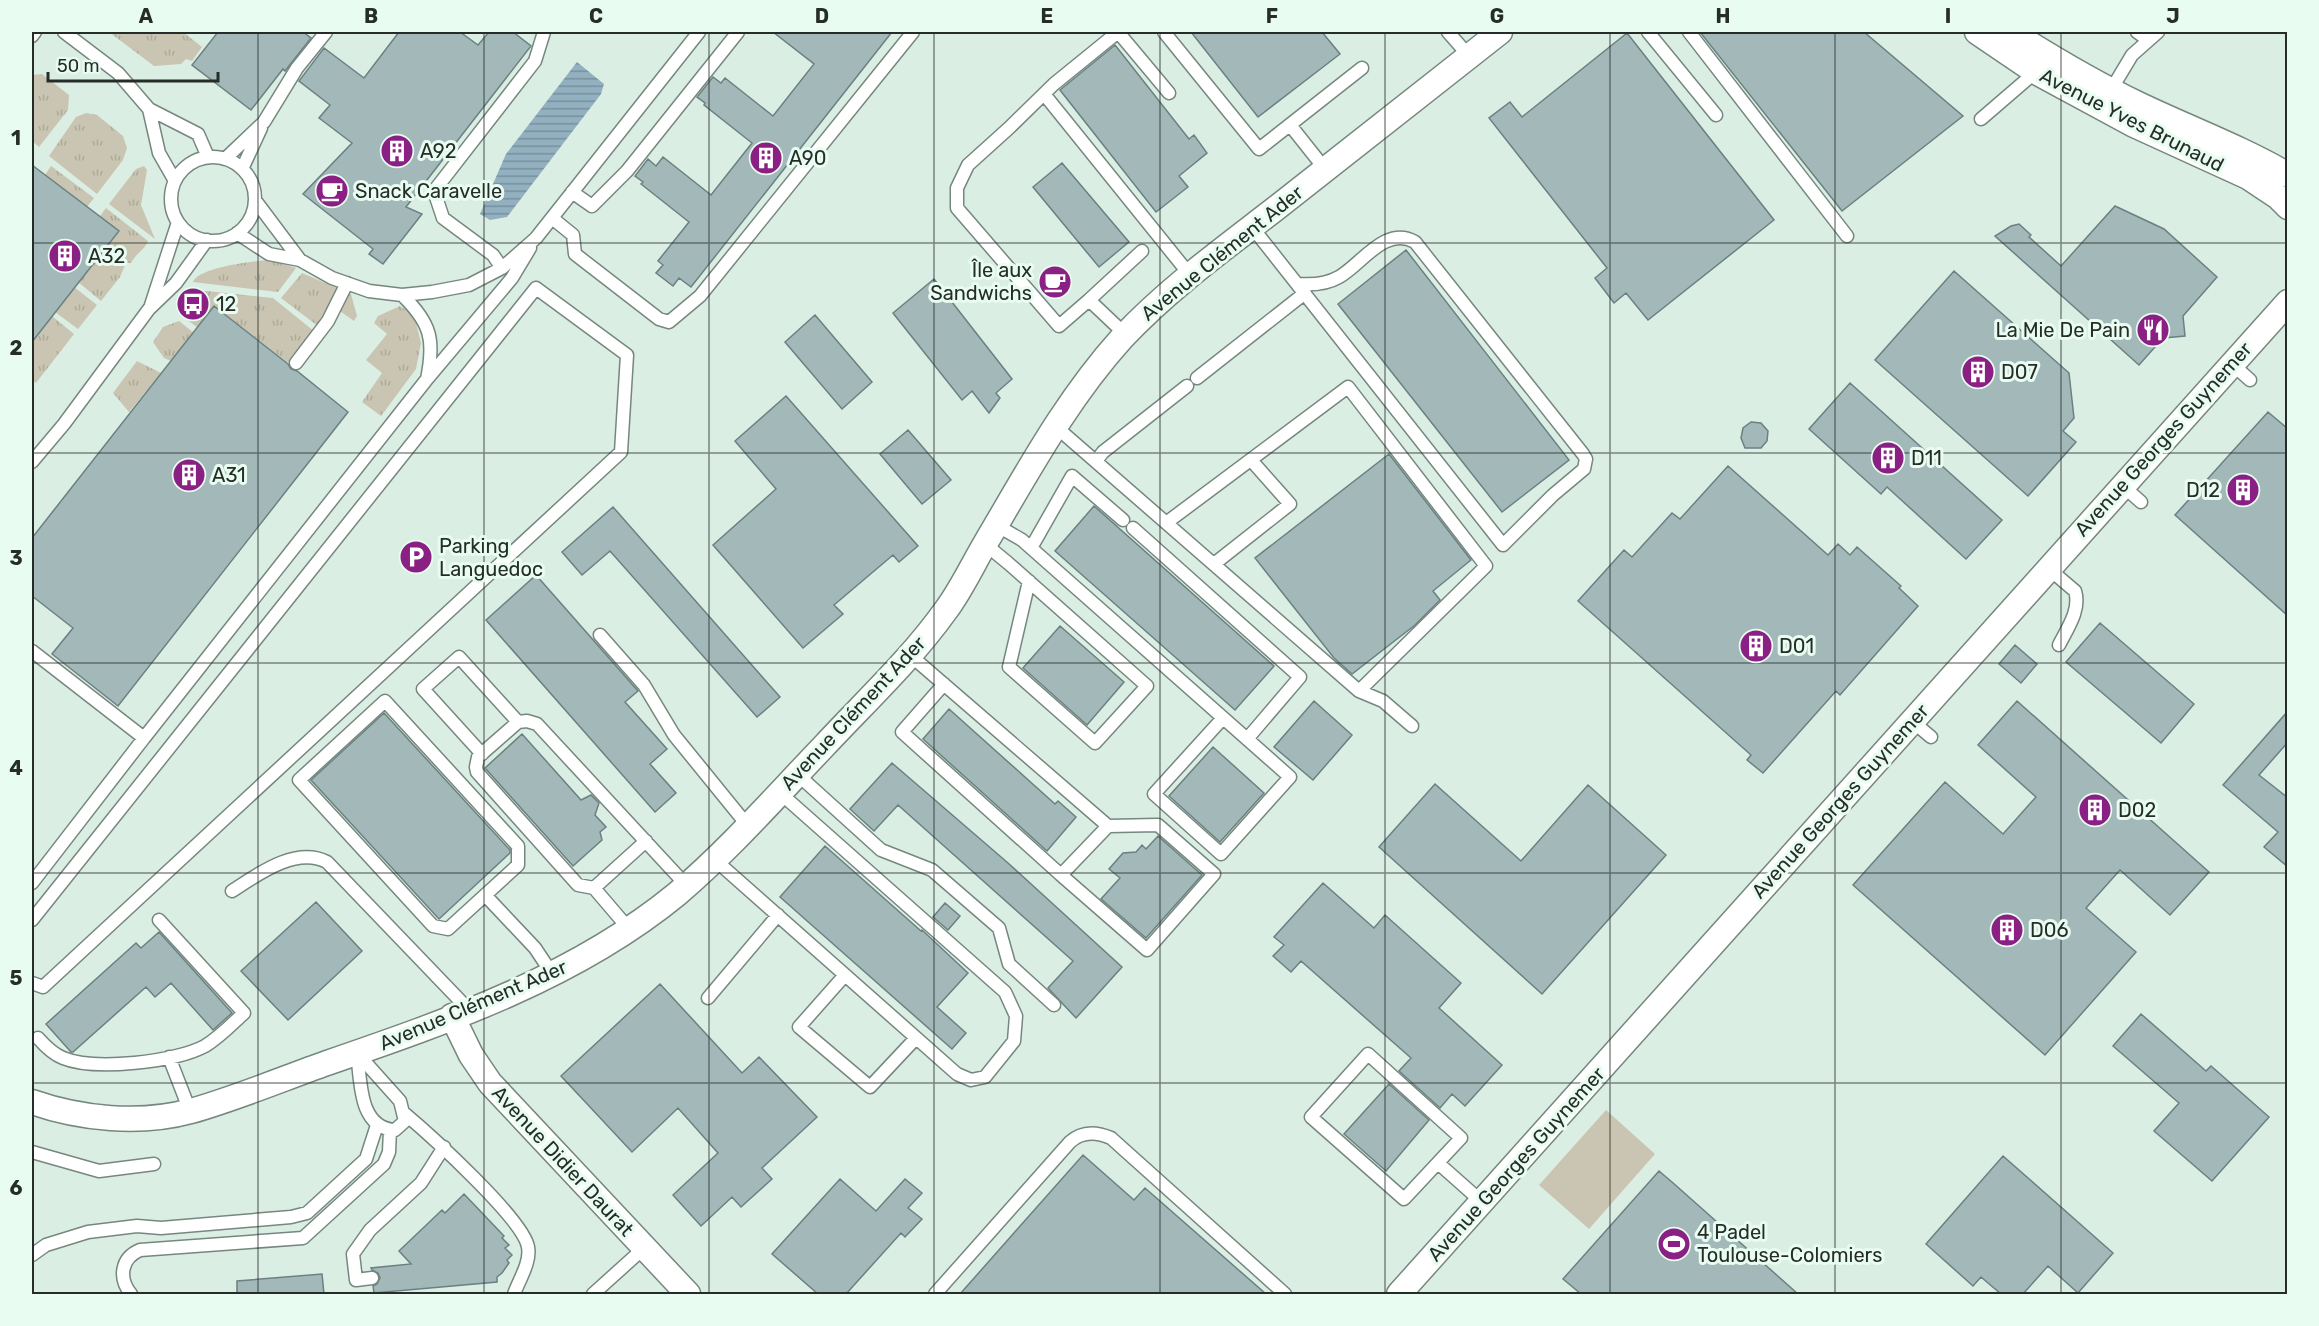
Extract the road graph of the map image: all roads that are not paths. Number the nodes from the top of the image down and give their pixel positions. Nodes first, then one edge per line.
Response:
1 (35, 32) edge
2 (64, 32) edge
3 (326, 32) edge
4 (544, 32) edge
5 (699, 32) edge
6 (738, 32) edge
7 (914, 32) edge
8 (1164, 32) edge
9 (1448, 32) edge
10 (1500, 32) edge
11 (1648, 32) edge
12 (1689, 32) edge
13 (1977, 32) edge
14 (2011, 32) edge
15 (2137, 32) edge
16 (2158, 32) edge
17 (32, 36) edge
18 (2148, 40) junction
19 (1469, 56) junction
20 (2043, 64) junction
21 (1362, 68) dead end
22 (2111, 90) junction
23 (1169, 93) dead end
24 (1044, 94) junction
25 (149, 109) junction
26 (1716, 116) dead end
27 (1981, 119) dead end
28 (264, 122) junction
29 (1290, 125) junction
30 (208, 157) junction
31 (225, 159) junction
32 (242, 169) junction
33 (1325, 169) junction
34 (2288, 175) edge
35 (175, 181) junction
36 (572, 192) junction
37 (255, 200) junction
38 (2288, 207) edge
39 (552, 218) junction
40 (178, 222) junction
41 (1252, 226) junction
42 (237, 233) junction
43 (1847, 236) dead end
44 (536, 238) junction
45 (207, 240) junction
46 (1142, 251) dead end
47 (300, 260) junction
48 (502, 268) junction
49 (1190, 275) junction
50 (347, 283) junction
51 (1301, 288) junction
52 (402, 295) junction
53 (1089, 300) junction
54 (2285, 300) edge
55 (149, 309) junction
56 (1126, 335) junction
57 (296, 363) dead end
58 (2230, 363) junction
59 (428, 379) junction
60 (2250, 380) dead end
61 (1055, 426) junction
62 (1251, 460) junction
63 (1096, 461) junction
64 (32, 462) edge
65 (2122, 485) junction
66 (2141, 502) dead end
67 (1166, 523) junction
68 (991, 535) junction
69 (1031, 548) junction
70 (1214, 564) junction
71 (2048, 568) junction
72 (1029, 581) junction
73 (600, 635) dead end
74 (2059, 645) dead end
75 (32, 651) edge
76 (910, 655) junction
77 (944, 684) junction
78 (1359, 691) junction
79 (1223, 718) junction
80 (1911, 721) junction
81 (518, 722) junction
82 (1412, 726) dead end
83 (1931, 737) dead end
84 (144, 738) junction
85 (1247, 739) junction
86 (482, 754) junction
87 (797, 774) junction
88 (779, 792) junction
89 (748, 826) junction
90 (1108, 826) junction
91 (646, 841) junction
92 (714, 859) junction
93 (1061, 875) junction
94 (32, 883) edge
95 (686, 885) junction
96 (594, 888) junction
97 (232, 891) dead end
98 (485, 895) junction
99 (778, 915) junction
100 (159, 920) dead end
101 (32, 921) edge
102 (629, 929) junction
103 (553, 975) junction
104 (845, 975) junction
105 (32, 983) edge
106 (708, 998) dead end
107 (1054, 1005) dead end
108 (461, 1014) junction
109 (38, 1038) dead end
110 (916, 1038) junction
111 (357, 1053) junction
112 (170, 1057) junction
113 (32, 1102) edge
114 (190, 1111) junction
115 (404, 1113) junction
116 (377, 1125) junction
117 (390, 1130) junction
118 (444, 1147) junction
119 (32, 1152) edge
120 (1438, 1163) junction
121 (154, 1164) dead end
122 (1482, 1202) junction
123 (644, 1248) junction
124 (32, 1255) edge
125 (372, 1278) dead end
126 (598, 1293) edge
127 (131, 1294) edge
128 (514, 1294) edge
129 (688, 1294) edge
130 (935, 1294) edge
131 (1285, 1294) edge
132 (1399, 1294) edge

1 - 17 lane
2 - 25 lane
3 - 28 lane
4 - 48 lane
5 - 36 lane
6 - 36 lane
7 - 39 lane
8 - 29 lane
9 - 19 lane
10 - 19 street, Avenue Clément Ader
11 - 26 lane
12 - 43 lane
13 - 20 street, Avenue Yves Brunaud
14 - 20 street, Avenue Yves Brunaud
15 - 18 lane
16 - 18 lane
18 - 22 lane
19 - 33 street, Avenue Clément Ader
20 - 22 street, Avenue Yves Brunaud
20 - 27 lane
20 - 38 street, Avenue Yves Brunaud
21 - 29 lane
22 - 34 street, Avenue Yves Brunaud
23 - 24 lane
24 - 49 lane
24 - 53 lane
25 - 30 lane
25 - 35 lane
28 - 31 lane
28 - 32 lane
29 - 33 lane
30 - 31 lane
30 - 35 lane
31 - 32 lane
32 - 37 lane
33 - 41 street, Avenue Clément Ader
35 - 40 lane
36 - 39 lane
37 - 42 lane
37 - 47 lane
39 - 44 lane
40 - 45 lane
40 - 55 lane
41 - 49 street, Avenue Clément Ader
41 - 51 lane
42 - 45 lane
42 - 47 lane
44 - 48 lane
44 - 59 lane
45 - 55 lane
46 - 53 lane
47 - 50 lane
48 - 52 lane
49 - 56 street, Avenue Clément Ader
50 - 52 lane
50 - 57 lane
51 - 51 lane
51 - 63 lane
52 - 59 lane
53 - 56 lane
54 - 58 street, Avenue Georges Guynemer
55 - 64 lane
56 - 61 street, Avenue Clément Ader
58 - 60 lane
58 - 65 street, Avenue Georges Guynemer
59 - 84 lane
61 - 63 lane
61 - 68 street, Avenue Clément Ader
62 - 67 lane
62 - 70 lane
62 - 78 lane
63 - 67 lane
65 - 66 lane
65 - 71 street, Avenue Georges Guynemer
67 - 70 lane
68 - 69 lane
68 - 72 lane
68 - 76 street, Avenue Clément Ader
69 - 79 lane
69 - 85 lane
70 - 78 lane
71 - 74 lane
71 - 80 street, Avenue Georges Guynemer
72 - 72 lane
73 - 89 lane
75 - 84 lane
76 - 77 lane
76 - 87 street, Avenue Clément Ader
77 - 90 lane
77 - 93 lane
78 - 82 lane
79 - 85 lane
79 - 85 lane
80 - 83 lane
80 - 122 street, Avenue Georges Guynemer
81 - 86 lane
81 - 86 lane
81 - 91 lane
84 - 94 lane
86 - 96 lane
87 - 88 street, Avenue Clément Ader
87 - 107 lane
88 - 89 street, Avenue Clément Ader
88 - 110 lane
89 - 92 street, Avenue Clément Ader
90 - 93 lane
90 - 93 lane
91 - 95 lane
91 - 96 lane
92 - 95 street, Avenue Clément Ader
92 - 99 lane
95 - 102 street, Avenue Clément Ader
96 - 102 lane
97 - 108 lane
98 - 98 lane
98 - 103 lane
99 - 104 lane
99 - 106 lane
100 - 112 lane
101 - 105 lane
102 - 103 street, Avenue Clément Ader
103 - 108 street, Avenue Clément Ader
104 - 110 lane
104 - 110 lane
108 - 111 street, Avenue Clément Ader
108 - 123 street, Avenue Didier Daurat
109 - 112 lane
111 - 114 street, Avenue Clément Ader
111 - 115 lane
111 - 116 lane
112 - 114 lane
113 - 114 street, Avenue Clément Ader
115 - 117 lane
115 - 118 lane
116 - 117 lane
116 - 124 lane
117 - 127 lane
118 - 125 lane
118 - 128 lane
119 - 121 lane
120 - 120 lane
120 - 122 lane
122 - 132 street, Avenue Georges Guynemer
123 - 126 lane
123 - 129 street, Avenue Didier Daurat
130 - 131 lane

